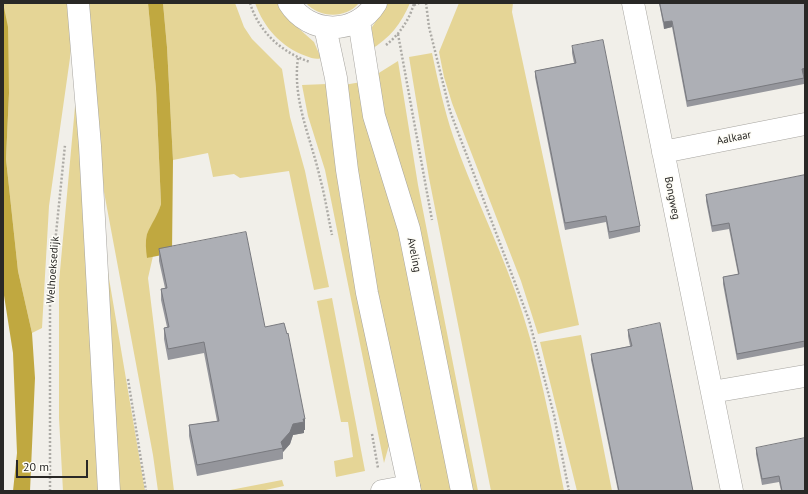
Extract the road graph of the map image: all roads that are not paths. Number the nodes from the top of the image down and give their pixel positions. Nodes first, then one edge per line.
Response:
1 (78, 3) edge
2 (289, 3) edge
3 (376, 3) edge
4 (633, 3) edge
5 (359, 21) junction
6 (325, 27) junction
7 (805, 124) edge
8 (663, 152) junction
9 (805, 376) edge
10 (712, 392) junction
11 (410, 489) edge
12 (109, 491) edge
13 (382, 491) edge
14 (462, 491) edge
15 (732, 491) edge

1 - 12 street
2 - 6 street
3 - 5 street
4 - 8 street, Bongweg
5 - 6 street
5 - 14 street, Aveling
6 - 11 street
7 - 8 street, Aalkaar
8 - 10 street, Bongweg
9 - 10 street
10 - 15 street, Bongweg
11 - 13 street

